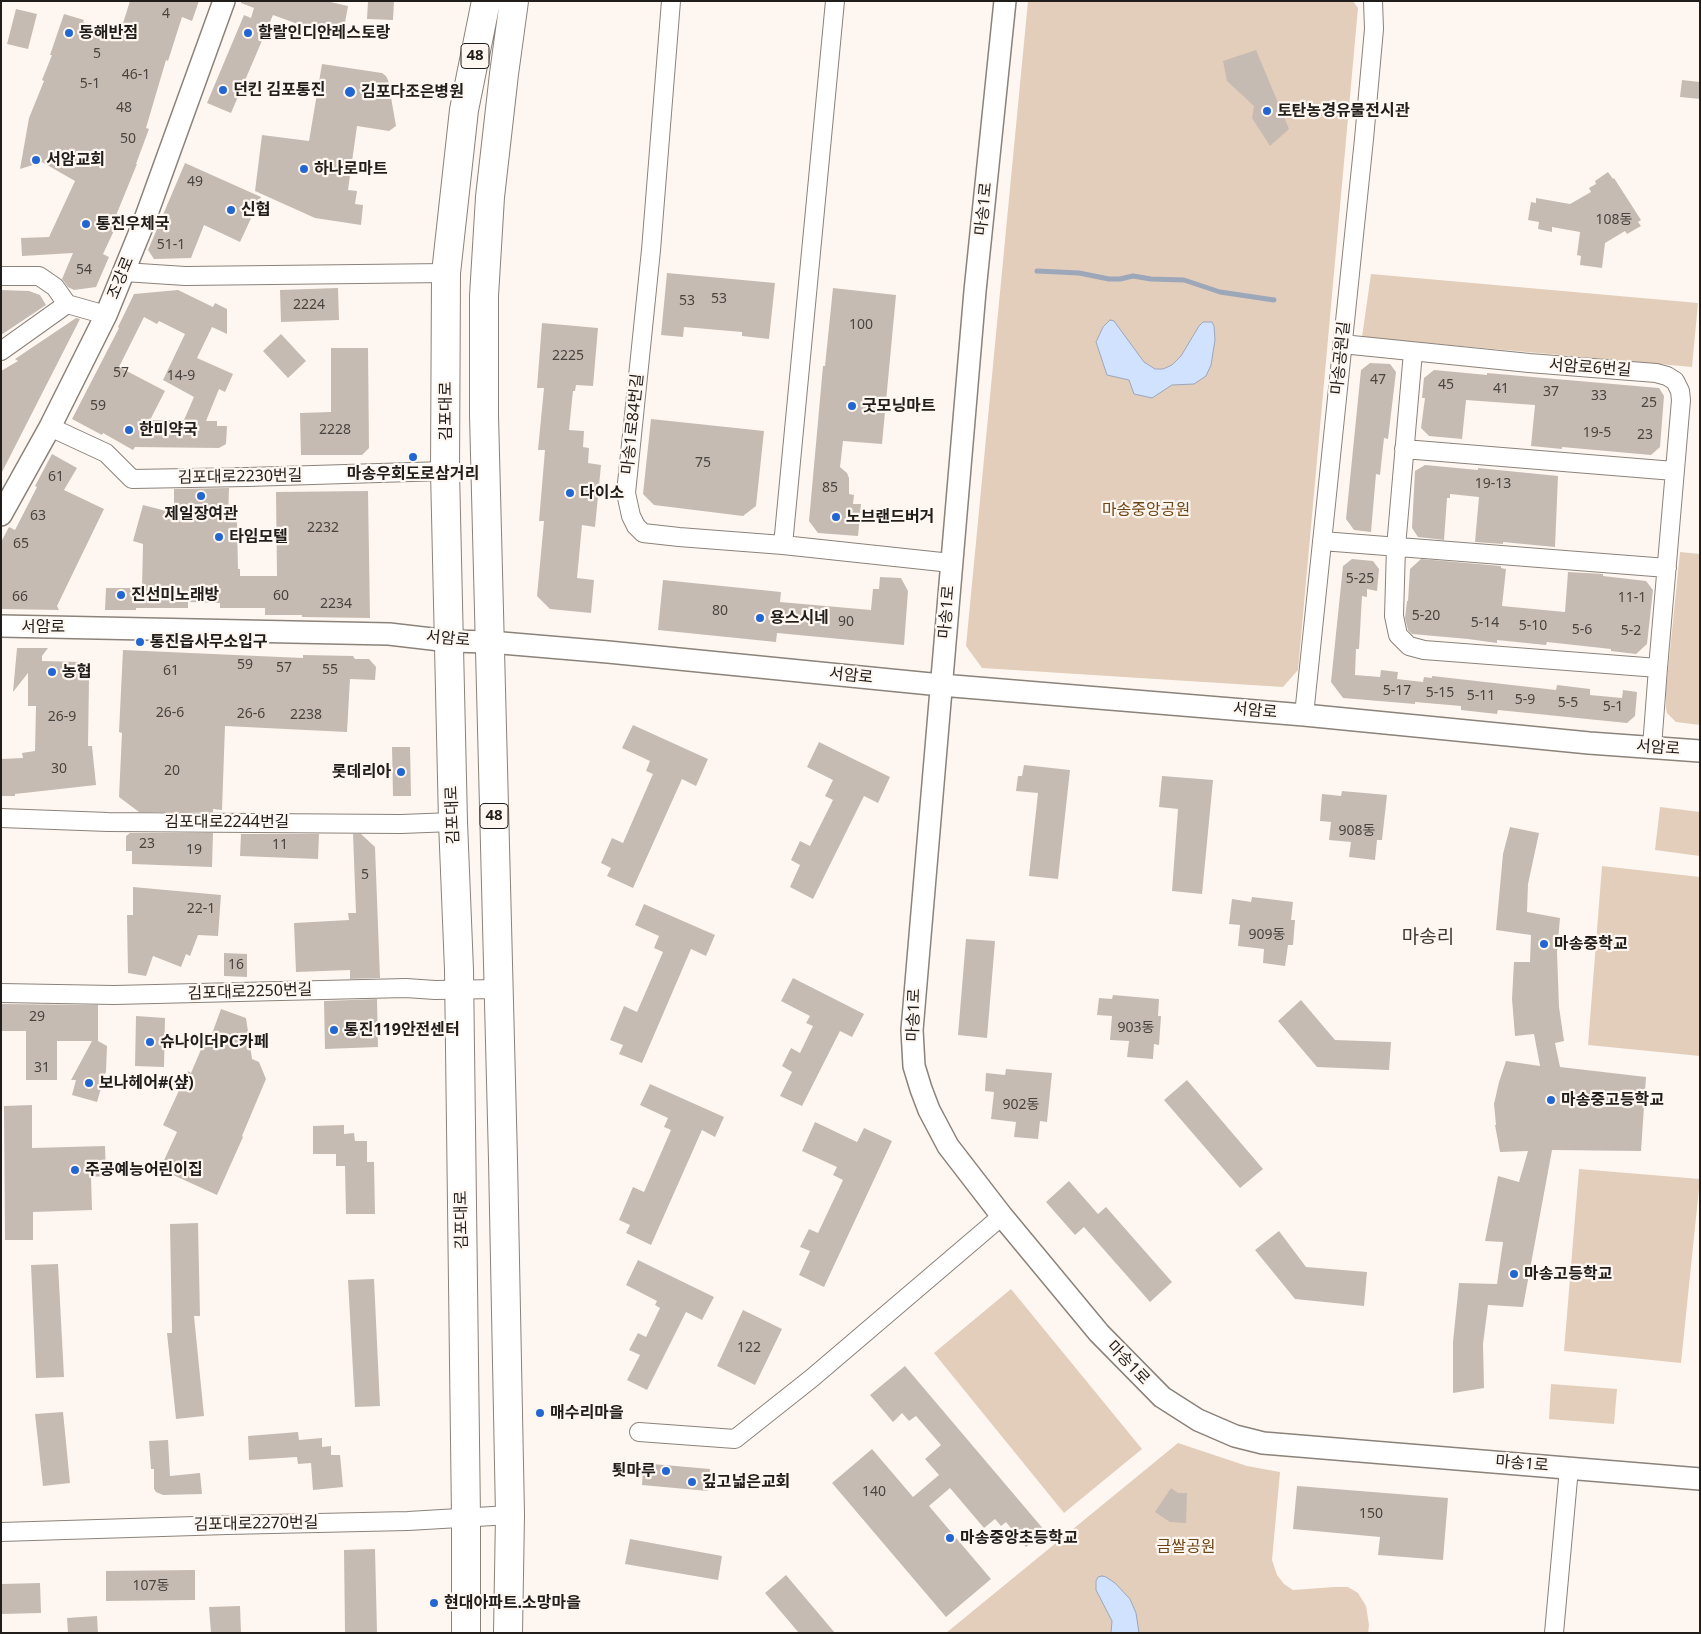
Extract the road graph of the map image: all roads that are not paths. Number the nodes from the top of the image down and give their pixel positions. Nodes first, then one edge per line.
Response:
1 (224, 1) edge
2 (466, 1) edge
3 (486, 1) edge
4 (514, 1) edge
5 (529, 1) edge
6 (672, 1) edge
7 (835, 1) edge
8 (1005, 1) edge
9 (1374, 1) edge
10 (504, 74) junction
11 (464, 110) junction
12 (124, 272) junction
13 (446, 273) junction
14 (1, 276) edge
15 (67, 304) junction
16 (106, 315) junction
17 (1342, 344) junction
18 (1, 351) edge
19 (1413, 352) junction
20 (50, 427) junction
21 (1404, 449) junction
22 (1674, 470) junction
23 (446, 471) junction
24 (1, 515) edge
25 (1322, 542) junction
26 (783, 545) junction
27 (1396, 547) junction
28 (951, 563) junction
29 (1667, 568) junction
30 (1, 626) edge
31 (449, 641) junction
32 (490, 642) junction
33 (1658, 668) junction
34 (941, 685) junction
35 (1304, 715) junction
36 (1652, 747) junction
37 (1700, 751) edge
38 (1, 818) edge
39 (453, 822) junction
40 (499, 989) junction
41 (460, 990) junction
42 (1, 993) edge
43 (1002, 1216) junction
44 (639, 1432) dead end
45 (1569, 1468) junction
46 (1700, 1480) edge
47 (510, 1515) junction
48 (466, 1518) junction
49 (1, 1532) edge
50 (466, 1633) edge
51 (508, 1633) edge
52 (1554, 1633) edge

1 - 12 street, 조강로
2 - 11 main road
3 - 11 main road, 김포대로 / 48
4 - 10 main road, 48
5 - 10 main road
6 - 26 street, 마송1로84번길
7 - 26 street
8 - 28 street, 마송1로
9 - 17 street, 마송공원길
10 - 32 main road, 48
11 - 13 main road, 김포대로 / 48
12 - 13 street
12 - 16 street, 조강로
13 - 23 main road, 김포대로 / 48
14 - 15 street
15 - 16 street
15 - 18 street
16 - 20 street, 조강로
17 - 19 street, 서암로6번길
17 - 25 street, 마송공원길
19 - 21 street
19 - 22 street, 서암로6번길
20 - 23 street, 김포대로2230번길
20 - 24 street, 조강로
21 - 22 street
21 - 27 street
22 - 29 street, 서암로6번길
23 - 31 main road, 김포대로 / 48
25 - 27 street
25 - 35 street, 마송공원길
26 - 28 street, 마송1로84번길
27 - 29 street
27 - 33 street
28 - 34 street, 마송1로
29 - 33 street, 서암로6번길
30 - 31 street, 서암로
31 - 32 street, 서암로
31 - 39 main road, 김포대로 / 48
32 - 34 street, 서암로
32 - 40 main road, 48
33 - 36 street, 서암로6번길
34 - 35 street, 서암로
34 - 43 street, 마송1로
35 - 36 street, 서암로
36 - 37 street, 서암로
38 - 39 street, 김포대로2244번길
39 - 41 main road, 김포대로 / 48
40 - 41 street, 김포대로2250번길
40 - 47 main road, 48
41 - 42 street, 김포대로2250번길
41 - 48 main road, 김포대로 / 48
43 - 44 street
43 - 45 street, 마송1로
45 - 46 street, 마송1로
45 - 52 street
47 - 48 street, 김포대로2270번길
47 - 51 main road, 48
48 - 49 street, 김포대로2270번길
48 - 50 main road, 김포대로 / 48

